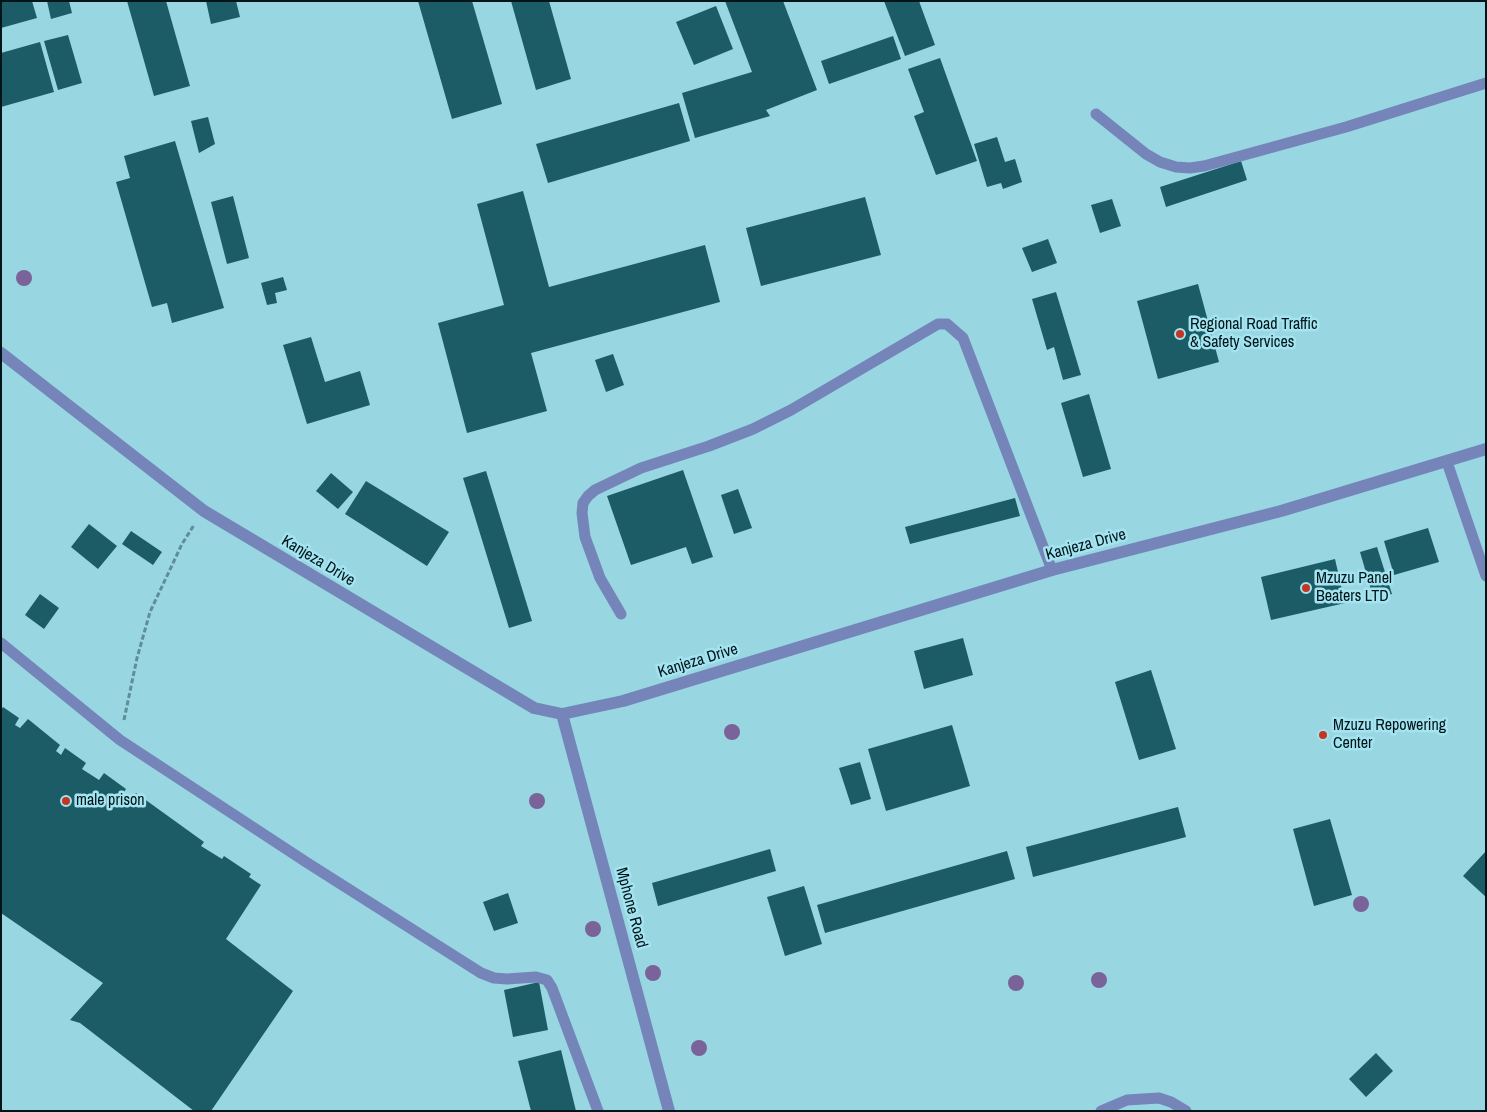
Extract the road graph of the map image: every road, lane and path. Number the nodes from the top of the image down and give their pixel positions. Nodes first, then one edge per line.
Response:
1 (1486, 83) edge
2 (1096, 114) dead end
3 (1, 353) edge
4 (1486, 449) edge
5 (1447, 462) junction
6 (204, 511) junction
7 (1052, 570) junction
8 (1486, 576) edge
9 (621, 614) dead end
10 (1, 643) edge
11 (562, 714) junction
12 (120, 740) junction
13 (598, 1111) edge
14 (669, 1111) edge
15 (1101, 1111) edge
16 (1186, 1111) edge

1 - 2 lane
3 - 6 street, Kanjeza Drive
4 - 5 street, Kanjeza Drive
5 - 7 street, Kanjeza Drive
5 - 8 lane
6 - 11 street, Kanjeza Drive
6 - 12 path
7 - 9 lane
7 - 11 street, Kanjeza Drive
10 - 12 lane
11 - 14 street, Mphone Road
12 - 13 lane
15 - 16 lane

